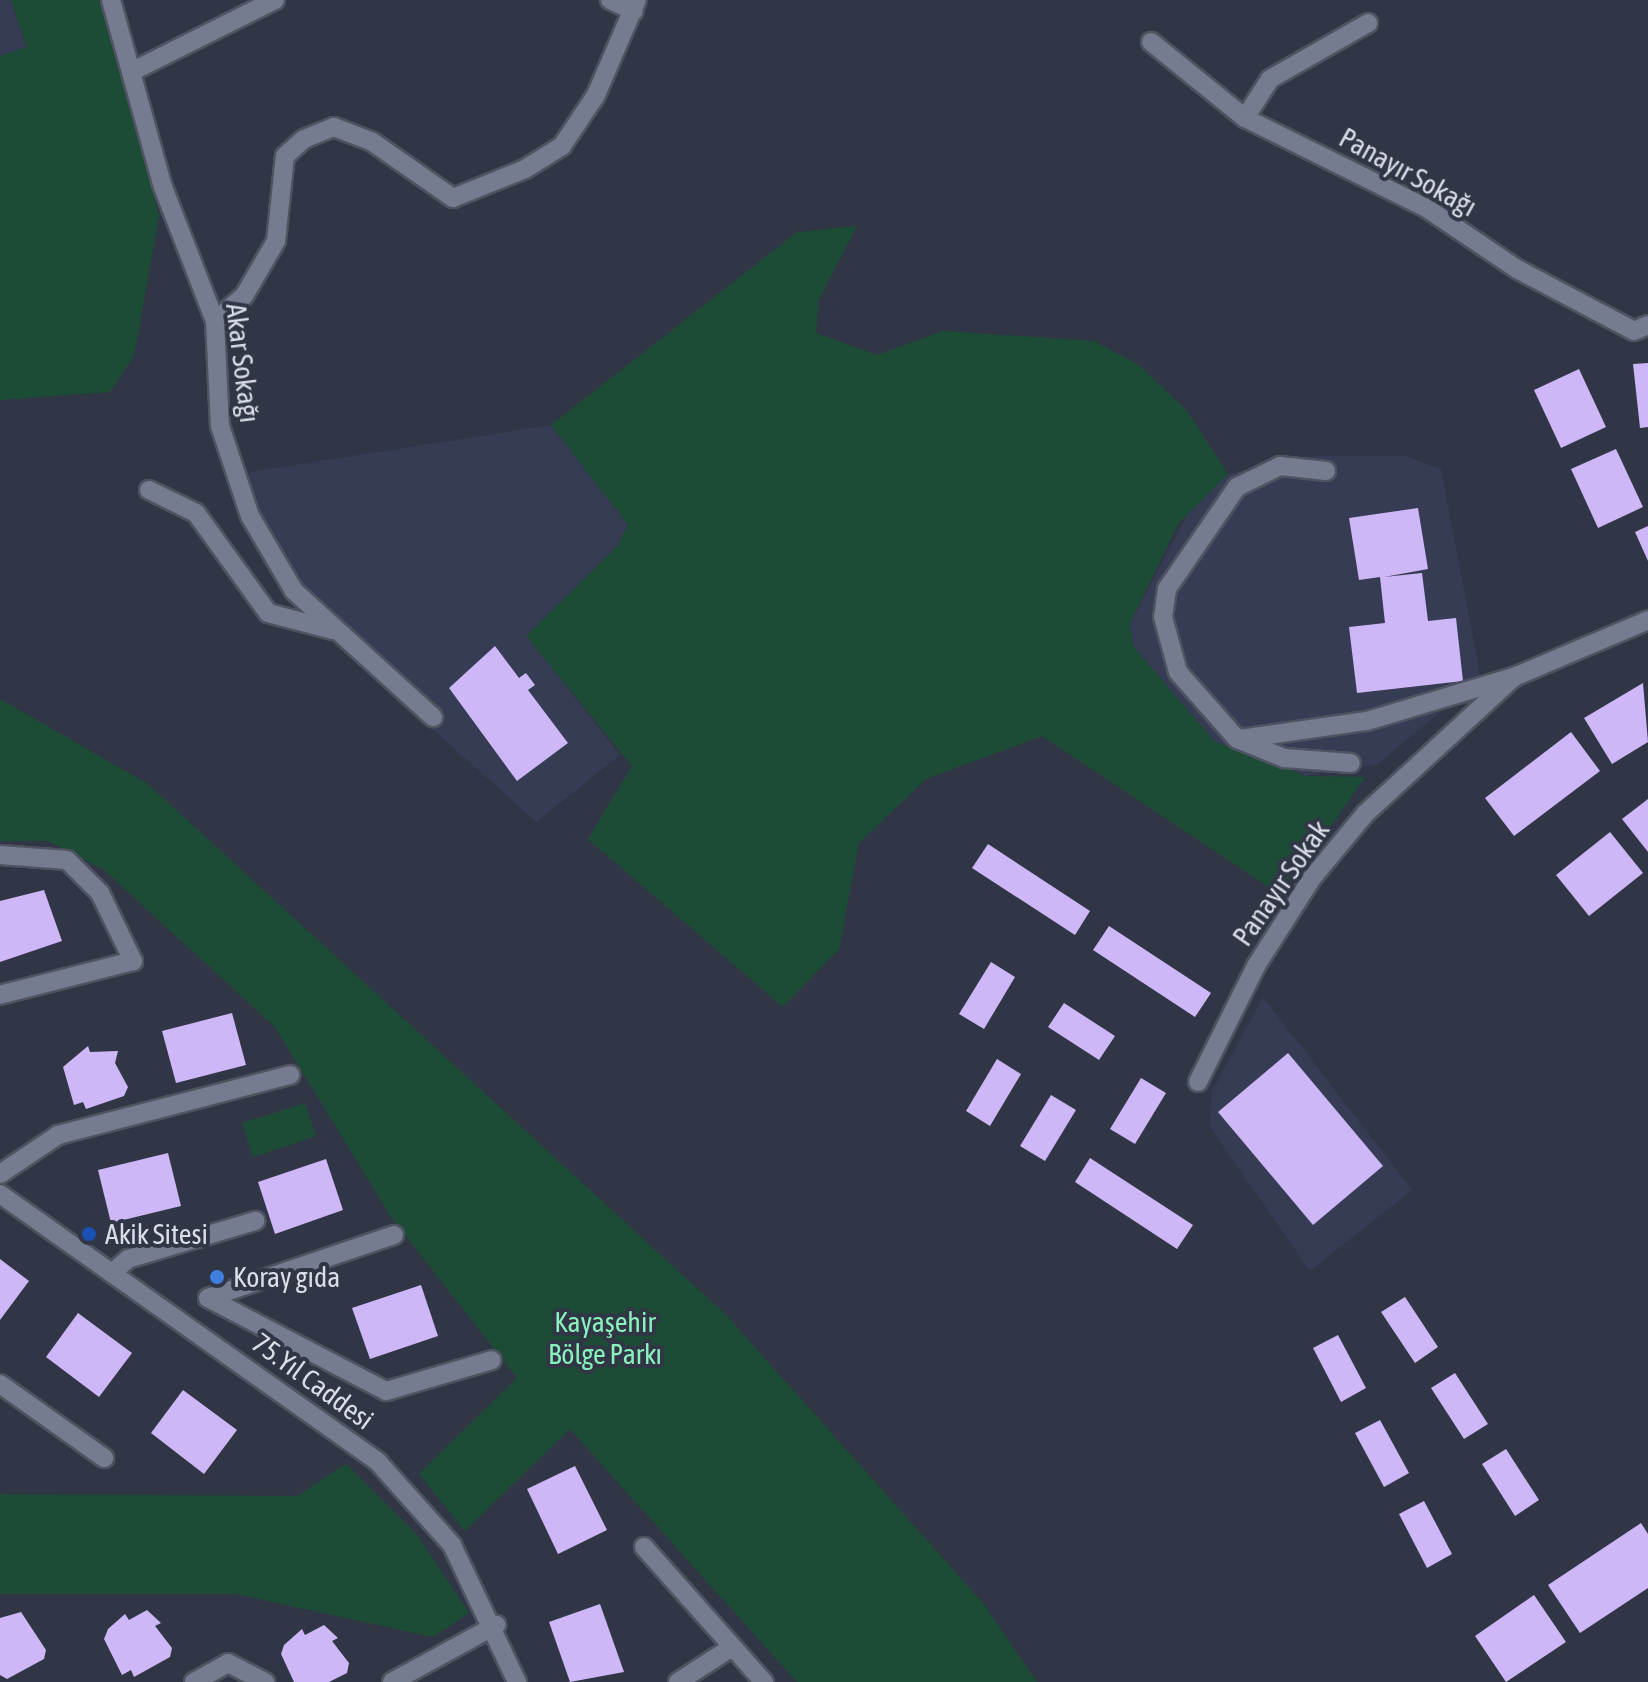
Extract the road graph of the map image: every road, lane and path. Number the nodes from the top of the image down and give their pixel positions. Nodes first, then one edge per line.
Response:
1 (111, 0) edge
2 (275, 0) edge
3 (610, 0) edge
4 (635, 5) edge
5 (1368, 23) dead end
6 (1151, 42) dead end
7 (131, 72) junction
8 (1245, 118) junction
9 (215, 321) junction
10 (1648, 325) edge
11 (1326, 471) dead end
12 (149, 490) dead end
13 (1648, 620) edge
14 (333, 630) junction
15 (1514, 677) junction
16 (433, 717) dead end
17 (1237, 739) junction
18 (1351, 763) dead end
19 (0, 855) edge
20 (0, 995) edge
21 (290, 1075) dead end
22 (1198, 1082) dead end
23 (0, 1174) edge
24 (0, 1194) edge
25 (255, 1221) dead end
26 (394, 1235) dead end
27 (112, 1273) junction
28 (208, 1298) junction
29 (177, 1319) junction
30 (492, 1360) dead end
31 (0, 1384) edge
32 (104, 1458) dead end
33 (644, 1547) dead end
34 (496, 1625) junction
35 (732, 1647) junction
36 (194, 1682) edge
37 (265, 1682) edge
38 (392, 1682) edge
39 (517, 1682) edge
40 (678, 1682) edge
41 (764, 1682) edge

1 - 7 street, Akar Sokağı
2 - 7 street
3 - 4 street
4 - 9 street
5 - 8 street
6 - 8 street, Panayır Sokağı
7 - 9 street, Akar Sokağı
8 - 10 street, Panayır Sokağı
9 - 14 street, Akar Sokağı
11 - 17 street
12 - 14 street
13 - 15 street
14 - 16 street, Akar Sokağı
15 - 17 street
15 - 22 street, Panayır Sokak
17 - 18 street
19 - 20 street
21 - 23 street
24 - 27 street, 75.Yıl Caddesi
25 - 27 street
26 - 28 street
27 - 29 street, 75.Yıl Caddesi
28 - 29 street
28 - 30 street
29 - 34 street, 75.Yıl Caddesi
31 - 32 street
33 - 35 street
34 - 38 street
34 - 39 street, 75.Yıl Caddesi
35 - 40 street
35 - 41 street
36 - 37 street

